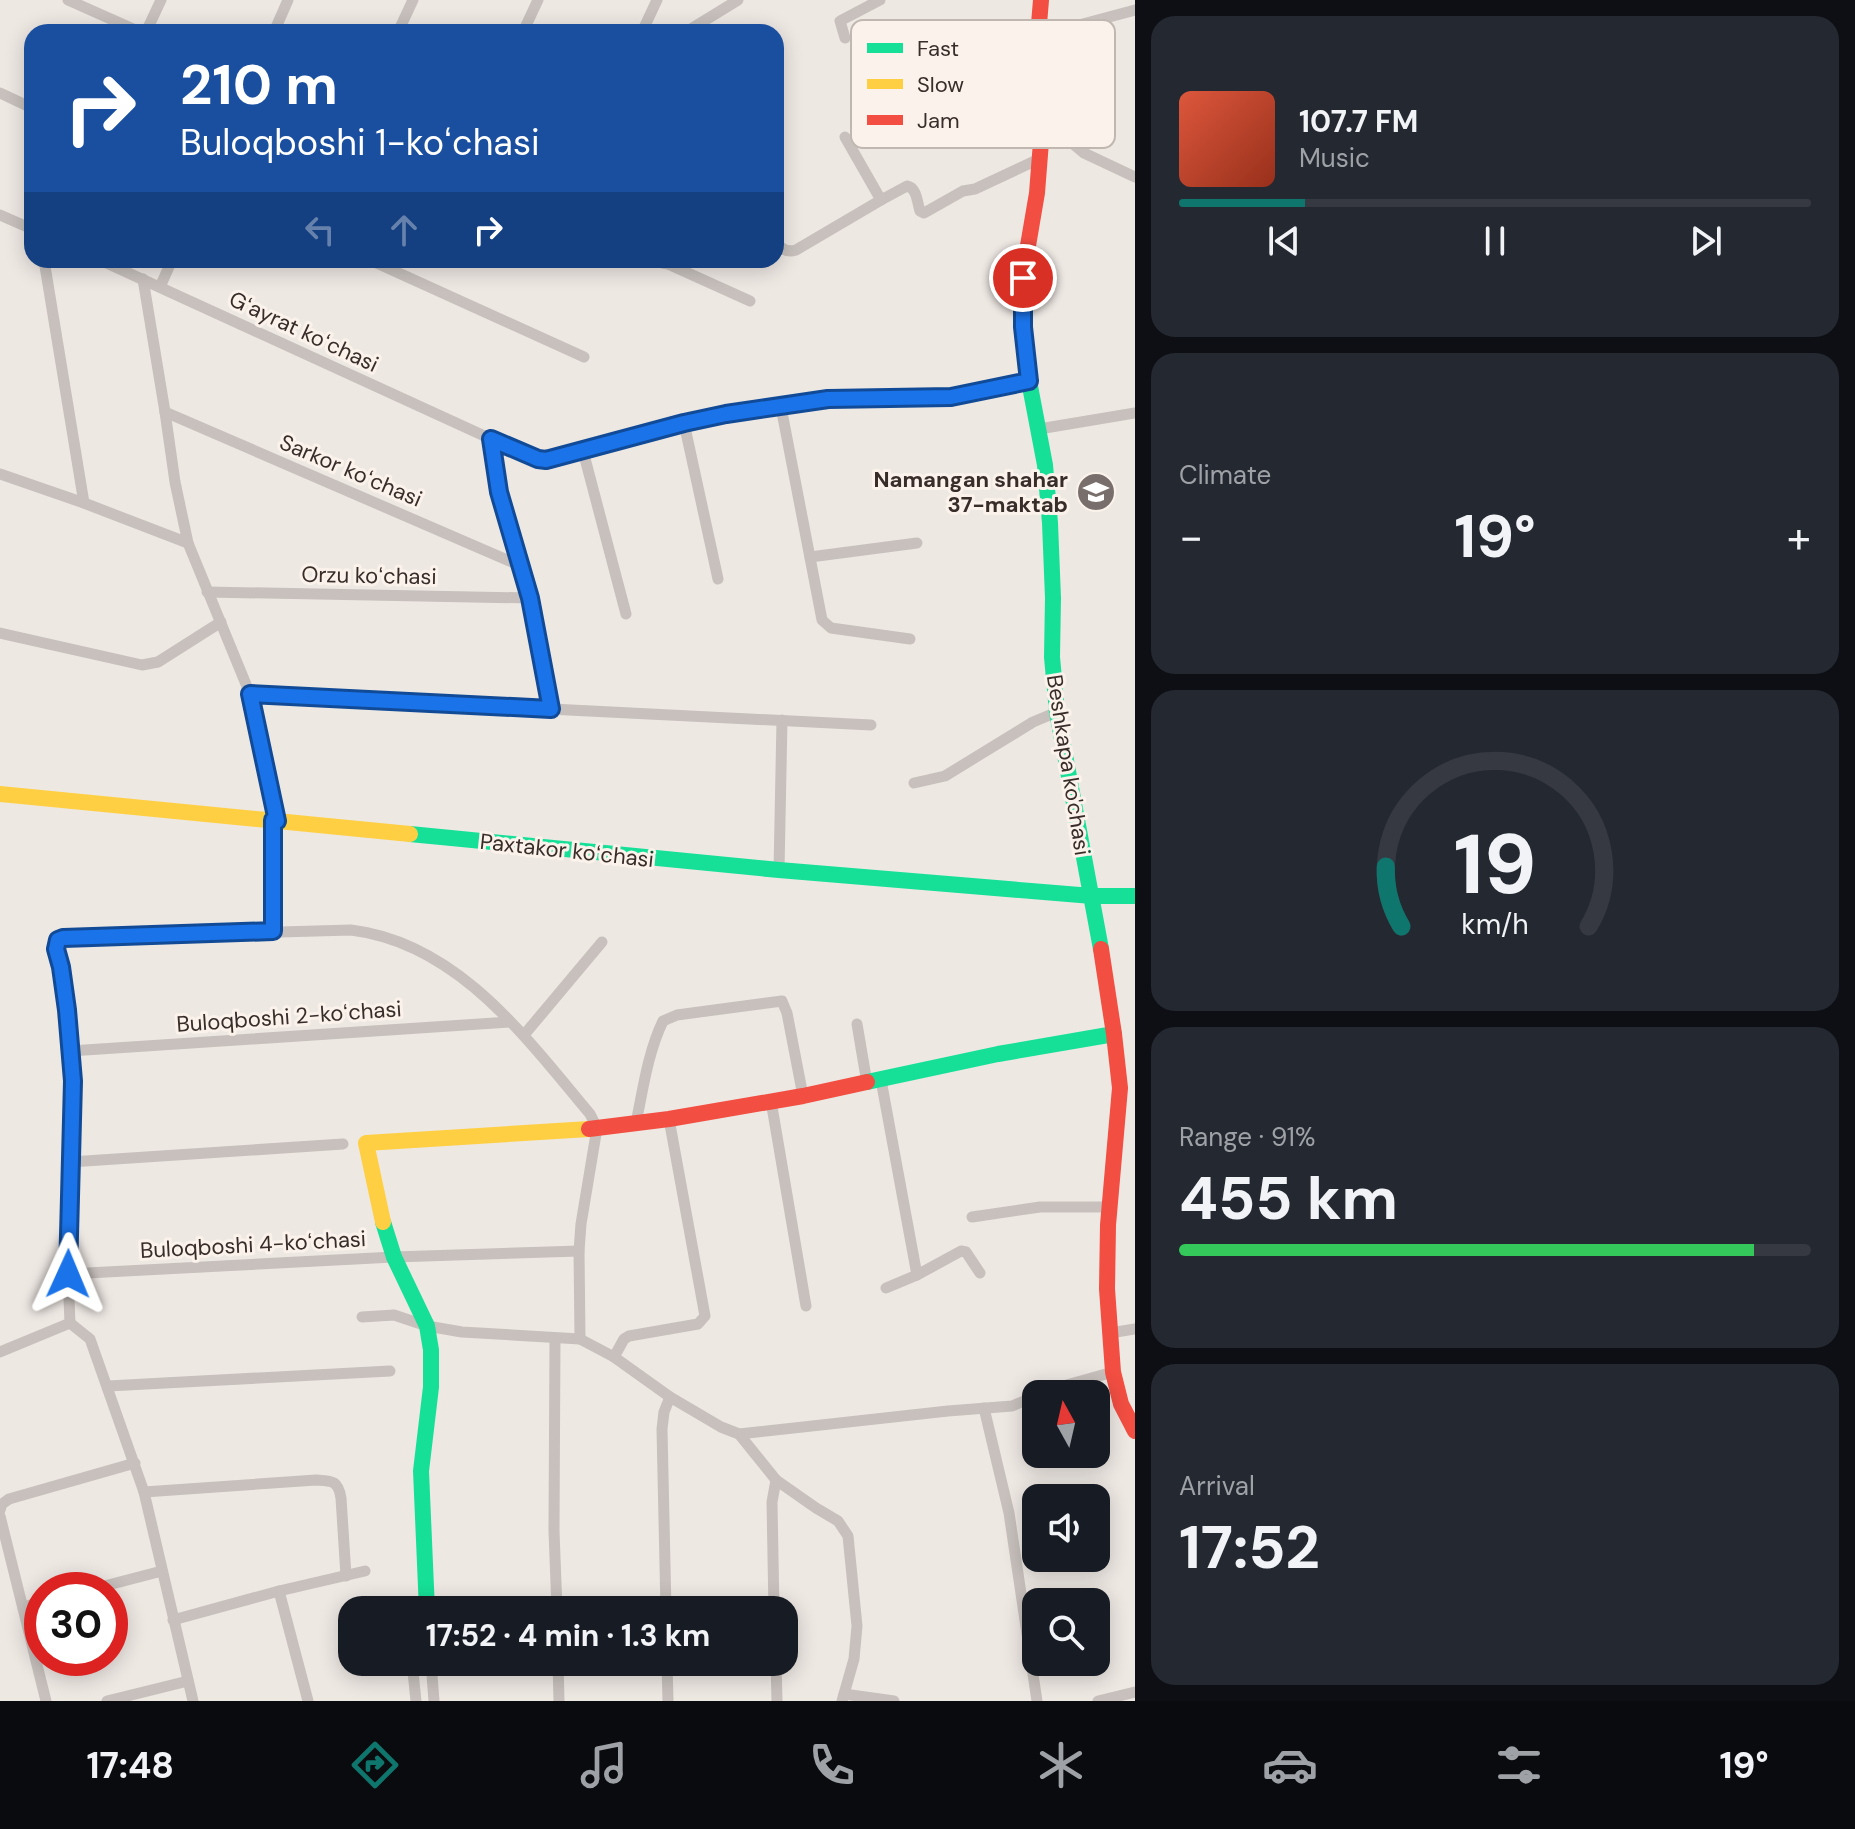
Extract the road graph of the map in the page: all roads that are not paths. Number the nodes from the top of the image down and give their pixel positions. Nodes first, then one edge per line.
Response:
1 (68, 0) edge
2 (161, 0) edge
3 (288, 0) edge
4 (413, 0) edge
5 (538, 0) edge
6 (657, 0) edge
7 (738, 0) edge
8 (880, 0) edge
9 (1041, 0) edge
10 (1135, 10) edge
11 (1039, 20) edge
12 (1098, 20) edge
13 (122, 24) edge
14 (150, 24) edge
15 (278, 24) edge
16 (402, 24) edge
17 (527, 24) edge
18 (646, 24) edge
19 (699, 24) edge
20 (845, 38) dead end
21 (0, 93) edge
22 (24, 104) edge
23 (845, 137) dead end
24 (851, 148) edge
25 (851, 148) edge
26 (1040, 148) edge
27 (1078, 148) edge
28 (1039, 159) junction
29 (1135, 177) edge
30 (881, 200) junction
31 (0, 215) edge
32 (24, 226) edge
33 (784, 250) edge
34 (45, 268) edge
35 (118, 268) edge
36 (168, 268) edge
37 (388, 268) edge
38 (677, 268) edge
39 (143, 279) junction
40 (160, 287) junction
41 (750, 301) dead end
42 (584, 357) dead end
43 (1029, 381) junction
44 (781, 407) junction
45 (165, 412) junction
46 (1135, 413) edge
47 (684, 423) junction
48 (1039, 429) junction
49 (491, 439) junction
50 (583, 451) junction
51 (0, 474) edge
52 (84, 503) junction
53 (188, 543) junction
54 (917, 543) dead end
55 (810, 557) junction
56 (521, 566) junction
57 (718, 579) dead end
58 (207, 592) junction
59 (530, 598) junction
60 (626, 614) dead end
61 (221, 622) junction
62 (0, 633) edge
63 (910, 639) dead end
64 (250, 694) junction
65 (551, 709) junction
66 (1057, 712) junction
67 (782, 720) junction
68 (871, 725) dead end
69 (914, 783) dead end
70 (0, 794) edge
71 (275, 820) junction
72 (779, 870) junction
73 (1092, 896) junction
74 (1135, 896) edge
75 (273, 931) junction
76 (602, 942) dead end
77 (510, 1022) junction
78 (857, 1024) dead end
79 (1114, 1034) junction
80 (524, 1035) junction
81 (70, 1051) junction
82 (874, 1081) junction
83 (803, 1096) junction
84 (771, 1101) junction
85 (669, 1119) junction
86 (636, 1123) junction
87 (597, 1128) junction
88 (343, 1144) dead end
89 (70, 1162) junction
90 (1110, 1207) junction
91 (972, 1217) dead end
92 (579, 1251) junction
93 (394, 1257) junction
94 (980, 1273) dead end
95 (68, 1274) junction
96 (917, 1275) junction
97 (886, 1288) dead end
98 (806, 1306) dead end
99 (362, 1317) dead end
100 (70, 1323) junction
101 (427, 1326) junction
102 (1135, 1329) edge
103 (1110, 1333) junction
104 (555, 1338) junction
105 (580, 1339) junction
106 (0, 1352) edge
107 (614, 1357) junction
108 (390, 1371) dead end
109 (1113, 1372) junction
110 (1084, 1380) edge
111 (108, 1386) junction
112 (670, 1397) junction
113 (1022, 1402) edge
114 (984, 1408) junction
115 (1135, 1431) edge
116 (739, 1434) junction
117 (135, 1463) junction
118 (776, 1480) junction
119 (144, 1492) junction
120 (0, 1510) edge
121 (0, 1516) edge
122 (162, 1571) junction
123 (365, 1571) dead end
124 (346, 1576) junction
125 (128, 1580) edge
126 (279, 1591) junction
127 (426, 1596) edge
128 (556, 1596) edge
129 (666, 1596) edge
130 (774, 1596) edge
131 (23, 1607) joint
132 (173, 1620) junction
133 (413, 1676) edge
134 (432, 1676) edge
135 (558, 1676) edge
136 (667, 1676) edge
137 (776, 1676) edge
138 (188, 1681) junction
139 (1135, 1692) edge
140 (843, 1697) edge
141 (46, 1701) edge
142 (107, 1701) edge
143 (193, 1701) edge
144 (308, 1701) edge
145 (416, 1701) edge
146 (434, 1701) edge
147 (559, 1701) edge
148 (668, 1701) edge
149 (777, 1701) edge
150 (894, 1701) edge
151 (1037, 1701) edge
152 (1098, 1701) edge

1 - 13 street
2 - 14 street
3 - 15 street
4 - 16 street
5 - 17 street
6 - 18 street
7 - 19 street
8 - 20 street
9 - 11 street, Beshkapa ko'chasi
10 - 12 street
21 - 22 street
23 - 25 street
24 - 30 street
26 - 28 street, Beshkapa ko'chasi
27 - 29 street
28 - 30 street
28 - 43 street, Beshkapa ko'chasi
30 - 33 street
31 - 32 street
34 - 52 street
35 - 39 street, Gʻayrat koʻchasi
36 - 40 street
37 - 42 street
38 - 41 street
39 - 40 street, Gʻayrat koʻchasi
39 - 45 street
40 - 49 street, Gʻayrat koʻchasi
43 - 44 street, Gʻayrat koʻchasi
43 - 48 street, Beshkapa ko'chasi
44 - 47 street, Gʻayrat koʻchasi
44 - 55 street
45 - 53 street
45 - 56 street, Sarkor koʻchasi
46 - 48 street
47 - 50 street, Gʻayrat koʻchasi
47 - 57 street
48 - 66 street, Beshkapa ko'chasi
49 - 50 street, Gʻayrat koʻchasi
49 - 56 street
50 - 60 street
51 - 52 street
52 - 53 street
53 - 58 street
54 - 55 street
55 - 63 street
56 - 59 street
58 - 59 street, Orzu koʻchasi
58 - 61 street
59 - 65 street
61 - 62 street
61 - 64 street
64 - 65 street
64 - 71 street
65 - 67 street
66 - 69 street
66 - 73 street, Beshkapa ko'chasi
67 - 68 street
67 - 72 street
70 - 71 street, Paxtakor koʻchasi
71 - 72 street, Paxtakor koʻchasi
71 - 75 street
72 - 73 street, Paxtakor koʻchasi
73 - 74 street, Paxtakor koʻchasi
73 - 79 street, Beshkapa ko'chasi
75 - 77 street
75 - 81 street
76 - 80 street
77 - 80 street
77 - 81 street, Buloqboshi 2-koʻchasi
78 - 82 street
79 - 82 street
79 - 90 street, Beshkapa ko'chasi
80 - 87 street
81 - 89 street
82 - 83 street
82 - 96 street
83 - 84 street
83 - 86 street
84 - 85 street
84 - 98 street
85 - 86 street
85 - 107 street
86 - 87 street
87 - 92 street
87 - 93 street
88 - 89 street
89 - 95 street
90 - 91 street
90 - 103 street, Beshkapa ko'chasi
92 - 93 street, Buloqboshi 4-koʻchasi
92 - 105 street
93 - 95 street, Buloqboshi 4-koʻchasi
93 - 101 street
94 - 96 street
95 - 100 street
96 - 97 street
99 - 101 street
100 - 106 street
100 - 111 street
101 - 104 street
101 - 127 street
102 - 103 street
103 - 109 street, Beshkapa ko'chasi
104 - 105 street
104 - 128 street
105 - 107 street
107 - 112 street
108 - 111 street
109 - 110 street
109 - 115 street, Beshkapa ko'chasi
111 - 117 street
112 - 116 street
112 - 129 street
113 - 114 street
114 - 116 street
114 - 151 street
116 - 118 street
117 - 119 street
117 - 120 street
118 - 130 street
118 - 140 street
119 - 122 street
119 - 124 street
121 - 131 street
122 - 125 street
122 - 132 street
123 - 124 street
124 - 126 street
126 - 132 street
126 - 144 street
131 - 141 street
132 - 138 street
133 - 145 street
134 - 146 street
135 - 147 street
136 - 148 street
137 - 149 street
138 - 142 street
138 - 143 street
139 - 152 street
140 - 150 street

